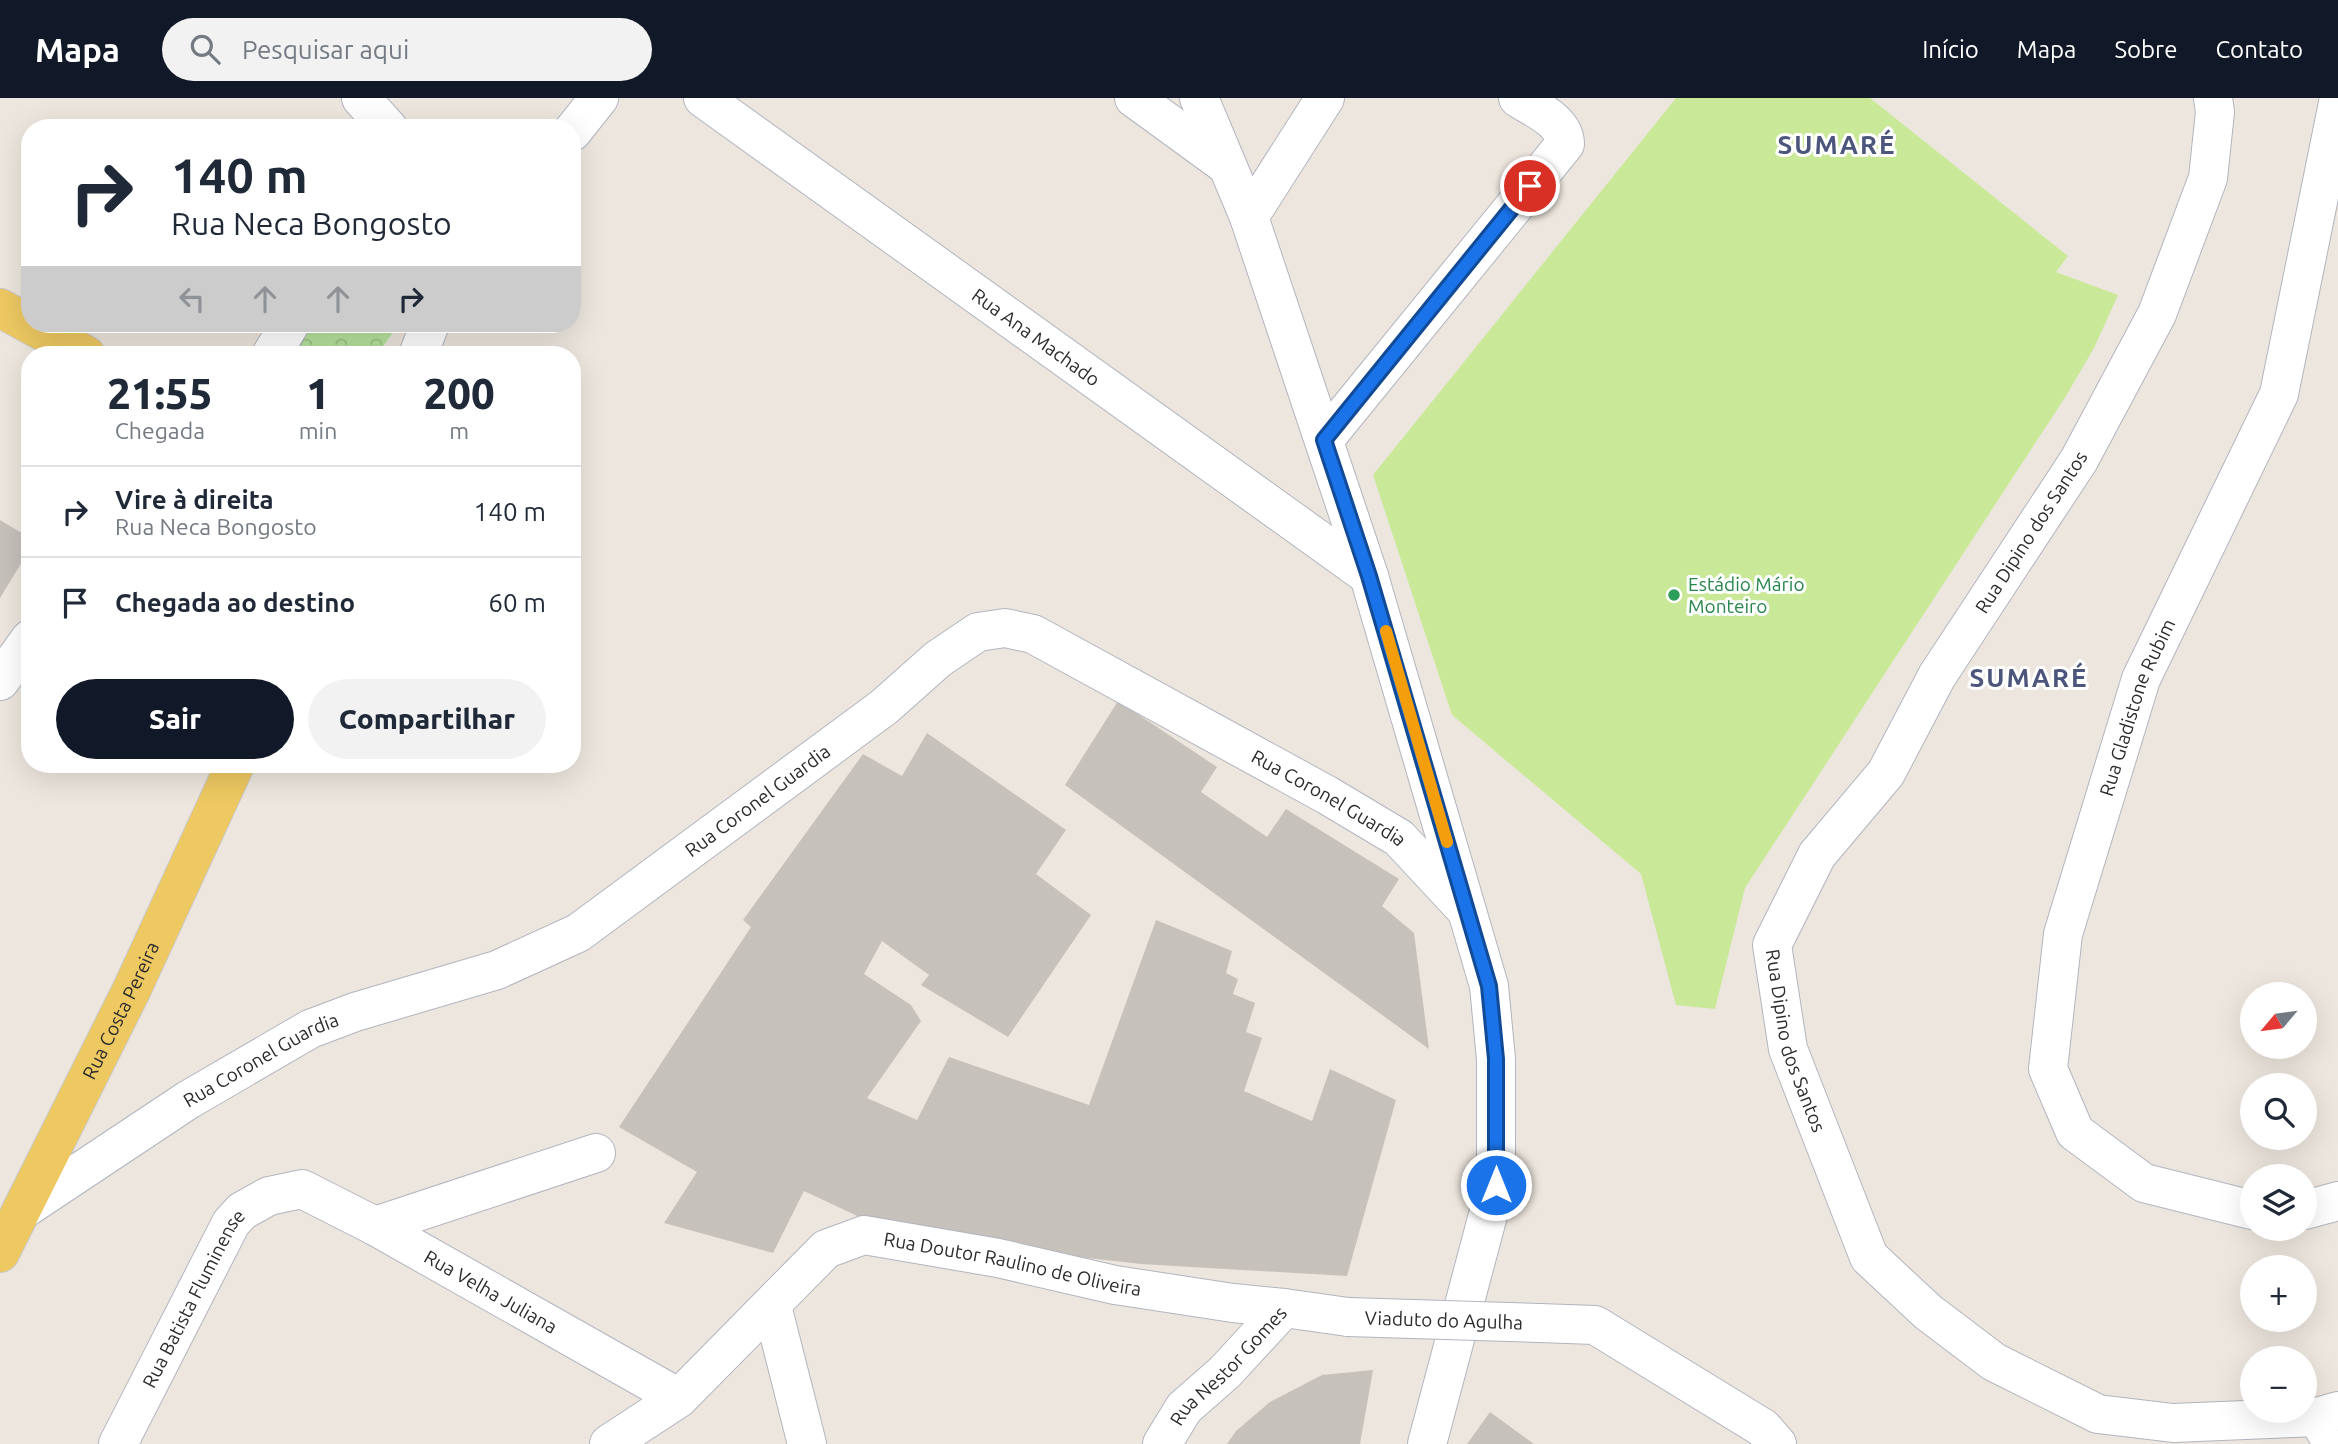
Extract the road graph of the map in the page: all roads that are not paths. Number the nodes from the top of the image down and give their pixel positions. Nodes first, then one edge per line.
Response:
1 (361, 98) edge
2 (598, 98) edge
3 (703, 98) edge
4 (1134, 98) edge
5 (1199, 98) edge
6 (1325, 98) edge
7 (1518, 98) edge
8 (2213, 98) edge
9 (2338, 103) edge
10 (380, 119) edge
11 (581, 120) edge
12 (1226, 165) junction
13 (1249, 216) junction
14 (0, 308) edge
15 (21, 319) edge
16 (46, 333) edge
17 (70, 346) edge
18 (1324, 440) junction
19 (1369, 576) junction
20 (21, 652) edge
21 (0, 681) edge
22 (231, 773) edge
23 (1466, 910) junction
24 (596, 1153) dead end
25 (302, 1189) joint
26 (2338, 1201) edge
27 (2240, 1207) edge
28 (2317, 1207) edge
29 (375, 1226) junction
30 (7, 1237) edge
31 (772, 1306) junction
32 (1284, 1308) junction
33 (1348, 1317) joint
34 (679, 1398) junction
35 (2330, 1424) edge
36 (118, 1444) edge
37 (609, 1444) edge
38 (807, 1444) edge
39 (1162, 1444) edge
40 (1427, 1444) edge
41 (1777, 1444) edge

1 - 10 street
2 - 11 street
3 - 19 street, Rua Ana Machado
4 - 12 street
5 - 12 street
6 - 13 street
7 - 18 street
8 - 35 street, Rua Dipino dos Santos
9 - 27 street, Rua Gladistone Rubim
12 - 13 street
13 - 18 street
14 - 15 main road
16 - 17 main road
18 - 19 street
19 - 23 street
20 - 21 street
22 - 30 main road, Rua Costa Pereira
23 - 30 street, Rua Coronel Guardia
23 - 40 street
24 - 29 street
25 - 29 street, Rua Velha Juliana
25 - 36 street, Rua Batista Fluminense
26 - 28 street
29 - 34 street, Rua Velha Juliana
31 - 32 street, Rua Doutor Raulino de Oliveira
31 - 34 street, Rua Doutor Raulino de Oliveira
31 - 38 street
32 - 33 street, Rua Nestor Gomes
32 - 39 street, Rua Nestor Gomes
33 - 41 street, Viaduto do Agulha, bridge
34 - 37 street, Rua Doutor Raulino de Oliveira

